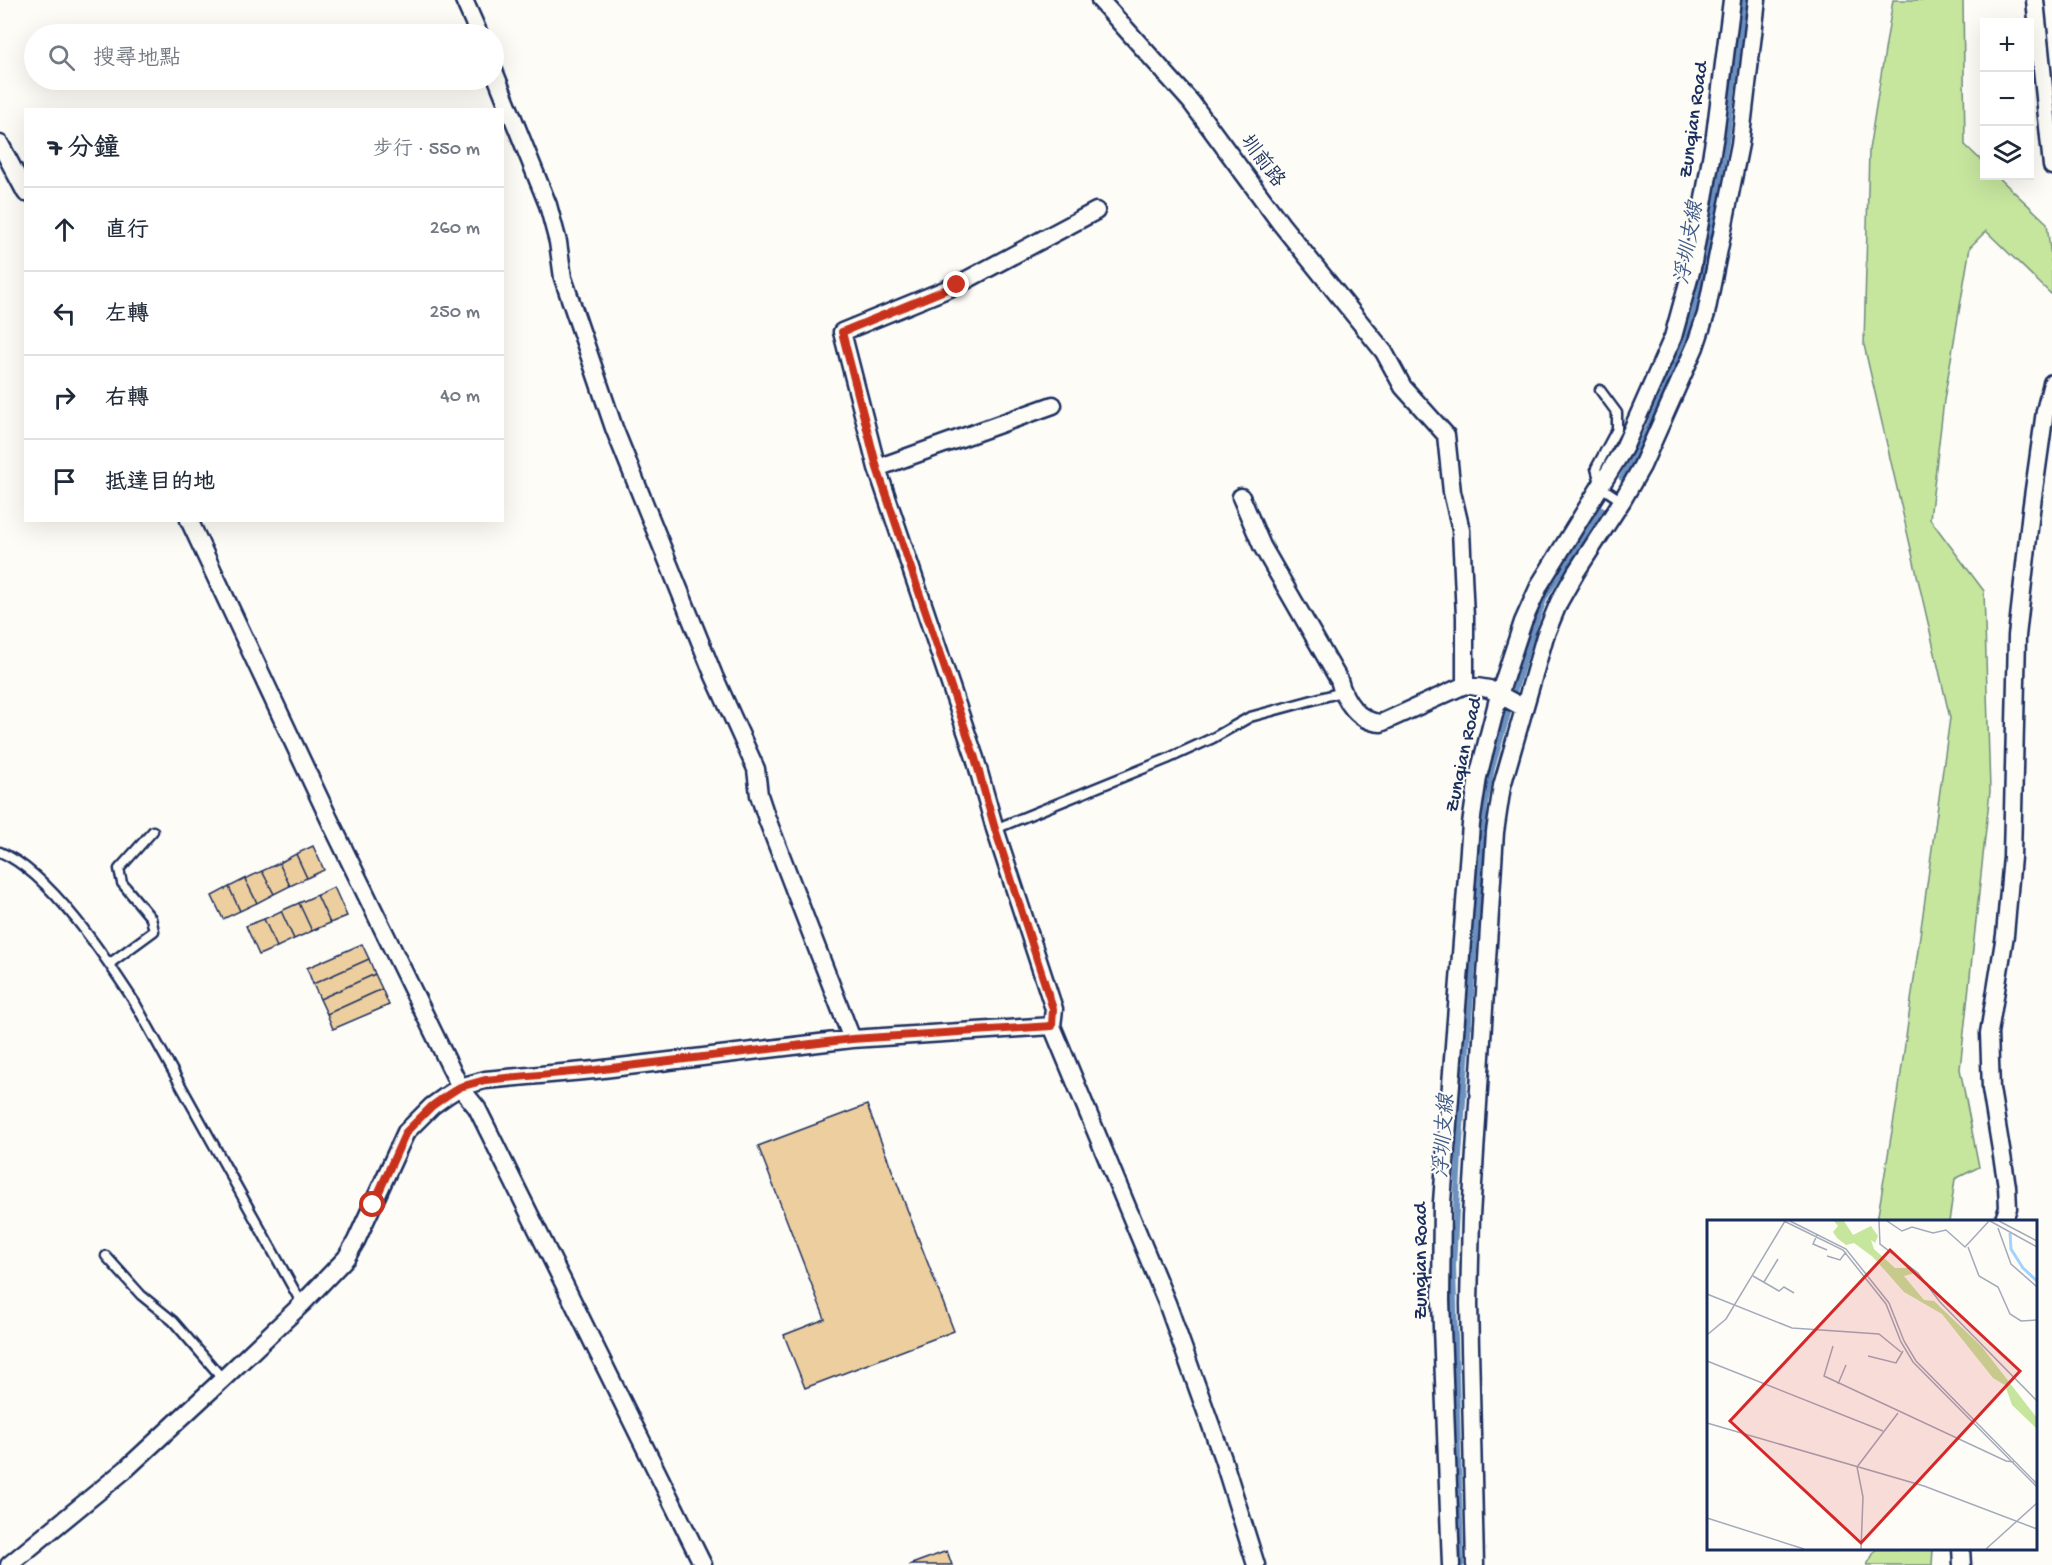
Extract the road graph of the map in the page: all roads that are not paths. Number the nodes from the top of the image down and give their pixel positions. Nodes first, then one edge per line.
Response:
1 (464, 0) edge
2 (1100, 0) edge
3 (1732, 0) edge
4 (1757, 0) edge
5 (2035, 0) edge
6 (474, 24) edge
7 (502, 90) edge
8 (0, 144) edge
9 (2052, 166) edge
10 (24, 189) edge
11 (1096, 211) dead end
12 (2052, 383) edge
13 (1600, 390) dead end
14 (1053, 405) dead end
15 (877, 468) junction
16 (1601, 487) junction
17 (1241, 497) dead end
18 (1622, 501) junction
19 (190, 522) edge
20 (1465, 685) junction
21 (1342, 692) junction
22 (1499, 695) junction
23 (1524, 708) junction
24 (995, 829) junction
25 (153, 831) dead end
26 (0, 852) edge
27 (109, 964) junction
28 (1052, 1026) junction
29 (852, 1039) junction
30 (460, 1087) junction
31 (2003, 1220) edge
32 (105, 1257) dead end
33 (302, 1304) junction
34 (223, 1379) junction
35 (1961, 1550) edge
36 (9, 1565) edge
37 (704, 1565) edge
38 (1256, 1565) edge
39 (1450, 1565) edge
40 (1474, 1565) edge
41 (1962, 1565) edge

1 - 6 street
2 - 20 street, 圳前路
3 - 16 street, Zunqian Road
4 - 18 street
5 - 9 street
7 - 29 street
8 - 10 street
11 - 15 street
12 - 31 street
13 - 16 lane
14 - 15 street
15 - 24 street
16 - 18 lane
16 - 22 street, Zunqian Road
17 - 21 street
18 - 23 street
19 - 30 street
20 - 21 street
20 - 22 street
21 - 24 lane
22 - 23 street
22 - 39 street, Zunqian Road
23 - 40 street
24 - 28 street
25 - 27 lane
26 - 27 lane
27 - 33 lane
28 - 29 street
28 - 38 street
29 - 30 street
30 - 33 street
30 - 37 street
32 - 34 lane
33 - 34 street
34 - 36 street
35 - 41 street

